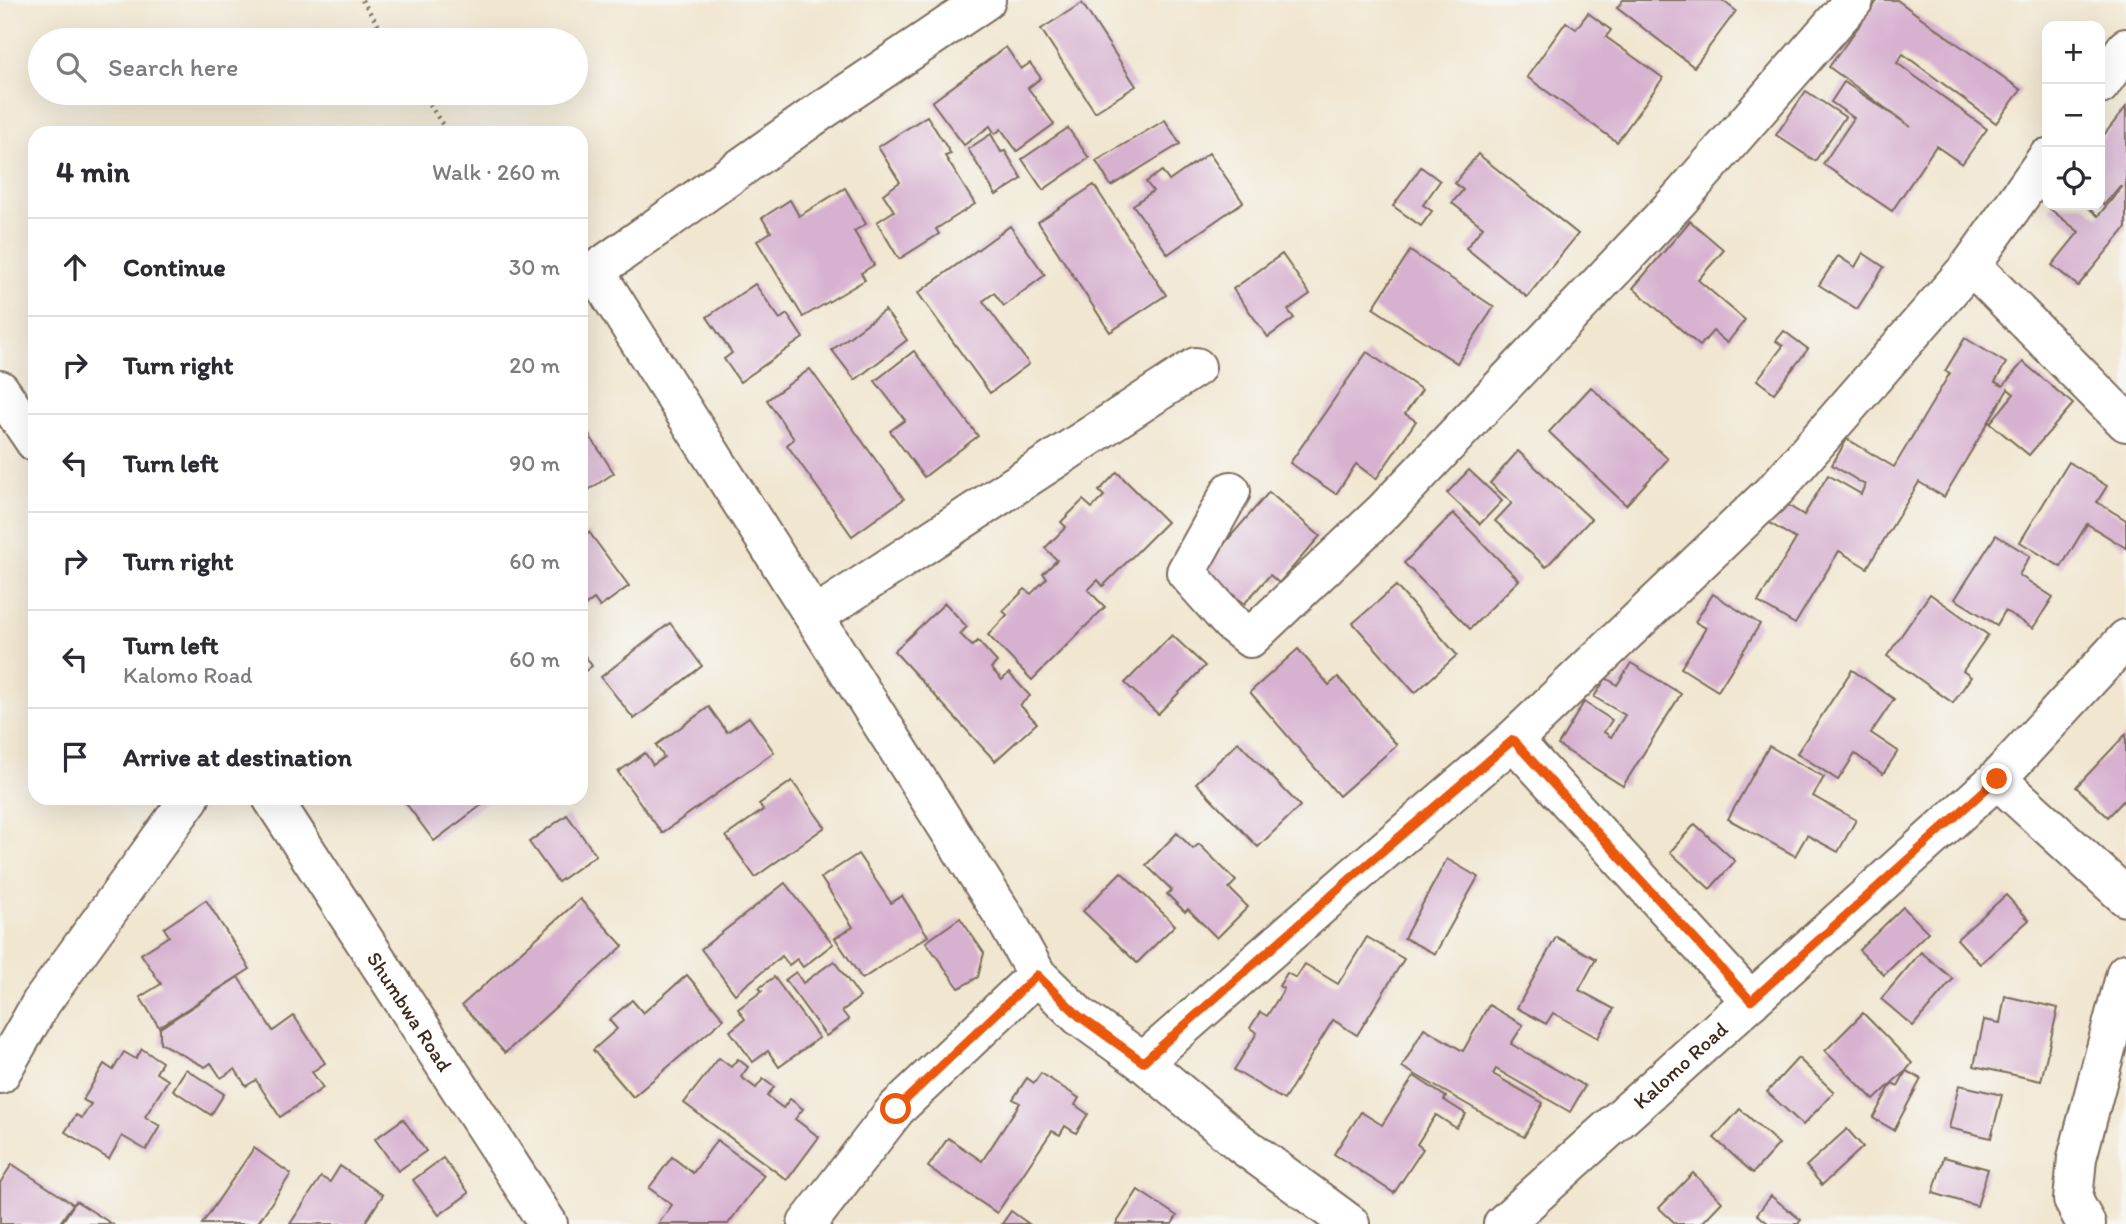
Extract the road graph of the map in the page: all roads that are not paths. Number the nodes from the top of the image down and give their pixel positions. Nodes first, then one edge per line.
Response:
1 (986, 0) edge
2 (1854, 0) edge
3 (2126, 48) edge
4 (2101, 84) edge
5 (2042, 165) edge
6 (1971, 265) junction
7 (588, 272) edge
8 (1196, 367) dead end
9 (0, 390) edge
10 (2126, 422) edge
11 (28, 432) edge
12 (1231, 491) dead end
13 (815, 616) junction
14 (2126, 639) edge
15 (1513, 740) junction
16 (1997, 779) junction
17 (185, 805) edge
18 (277, 805) edge
19 (2126, 897) edge
20 (2126, 973) edge
21 (1037, 975) junction
22 (1751, 1001) junction
23 (1143, 1062) junction
24 (0, 1074) edge
25 (548, 1224) edge
26 (807, 1224) edge
27 (1350, 1224) edge
28 (1503, 1224) edge
29 (2086, 1224) edge

1 - 7 street
2 - 12 street
3 - 4 street
5 - 6 street
6 - 10 street
6 - 15 street
7 - 13 street
8 - 13 street
9 - 11 street
13 - 21 street
14 - 16 street, Kalomo Road
15 - 22 street
15 - 23 street
16 - 19 street
16 - 22 street, Kalomo Road
17 - 24 street
18 - 25 street, Shumbwa Road
20 - 29 street
21 - 23 street
21 - 26 street
22 - 28 street, Kalomo Road
23 - 27 street

